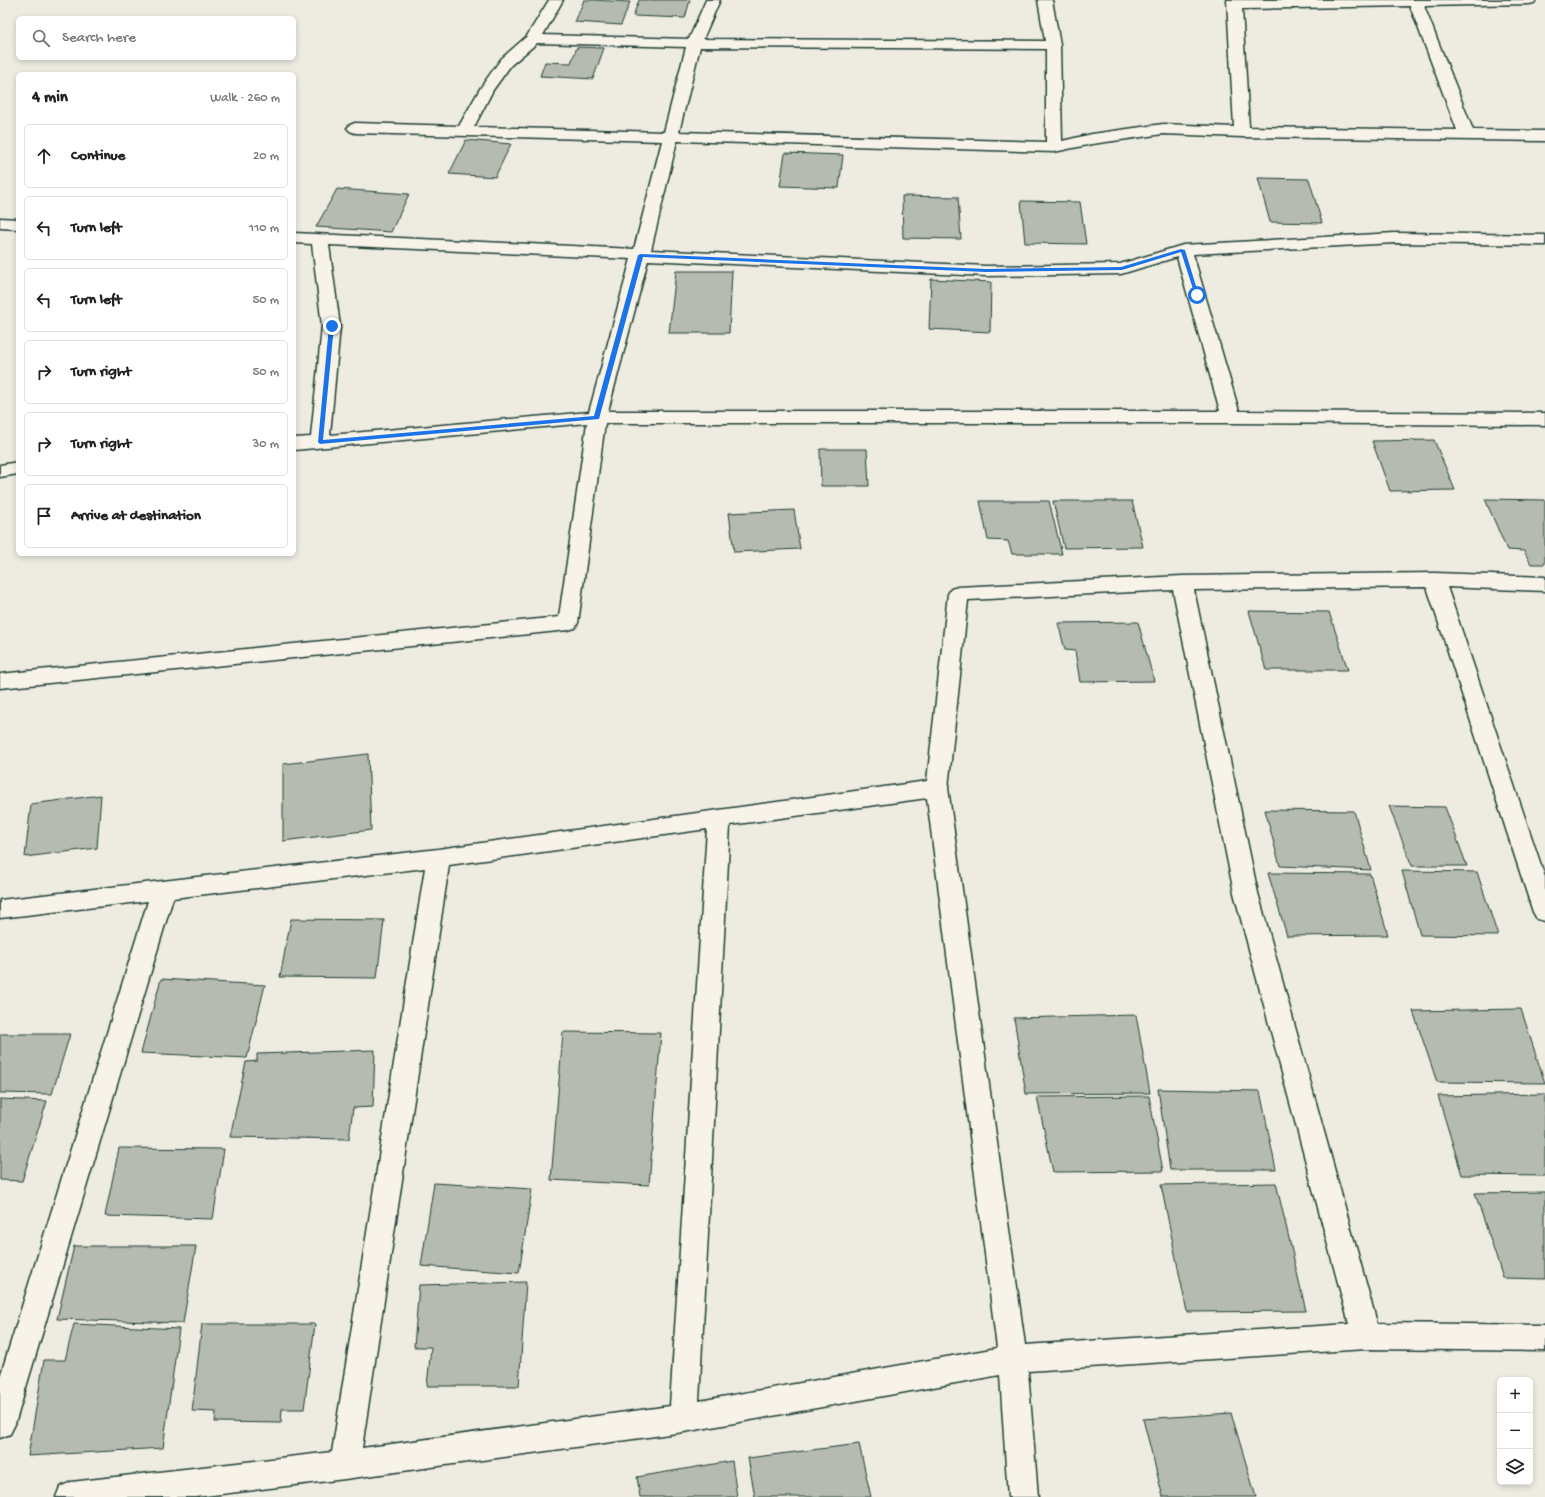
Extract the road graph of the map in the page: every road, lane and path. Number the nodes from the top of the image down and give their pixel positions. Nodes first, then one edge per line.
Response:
1 (556, 0) edge
2 (714, 0) edge
3 (1045, 0) edge
4 (1529, 0) edge
5 (1415, 2) junction
6 (1235, 3) edge
7 (533, 39) junction
8 (694, 43) junction
9 (1052, 45) junction
10 (355, 128) dead end
11 (464, 131) junction
12 (1242, 132) junction
13 (1467, 135) junction
14 (671, 136) junction
15 (1545, 136) edge
16 (1054, 147) junction
17 (0, 223) edge
18 (16, 224) edge
19 (296, 238) edge
20 (320, 240) junction
21 (1545, 240) edge
22 (1183, 250) junction
23 (641, 255) junction
24 (597, 417) junction
25 (1231, 417) junction
26 (1545, 419) edge
27 (320, 442) junction
28 (296, 444) edge
29 (16, 468) edge
30 (0, 471) edge
31 (1435, 580) junction
32 (1182, 583) junction
33 (1545, 584) edge
34 (0, 682) edge
35 (937, 788) junction
36 (719, 819) junction
37 (438, 858) junction
38 (163, 891) junction
39 (0, 909) edge
40 (1545, 912) edge
41 (1366, 1336) junction
42 (1545, 1338) edge
43 (1013, 1359) junction
44 (684, 1418) junction
45 (0, 1424) edge
46 (345, 1465) junction
47 (71, 1497) edge
48 (1023, 1497) edge

1 - 7 street
2 - 8 street
3 - 9 street
4 - 5 street
5 - 6 street
5 - 13 street
6 - 12 street
7 - 8 street
7 - 11 street
8 - 9 street
8 - 14 street
9 - 16 street
10 - 11 street
11 - 14 street
12 - 13 street
12 - 16 street
13 - 15 street
14 - 16 street
14 - 23 street
17 - 18 street
19 - 20 street
20 - 23 street
20 - 27 street
21 - 22 street
22 - 23 street
22 - 25 street
23 - 24 street
24 - 25 street
24 - 27 street
24 - 34 street
25 - 26 street
27 - 28 street
29 - 30 street
31 - 32 street
31 - 33 street
31 - 40 street
32 - 35 street
32 - 41 street
35 - 36 street
35 - 43 street
36 - 37 street
36 - 44 street
37 - 38 street
37 - 46 street
38 - 39 street
38 - 45 street
41 - 42 street
41 - 43 street
43 - 44 street
43 - 48 street
44 - 46 street
46 - 47 street

